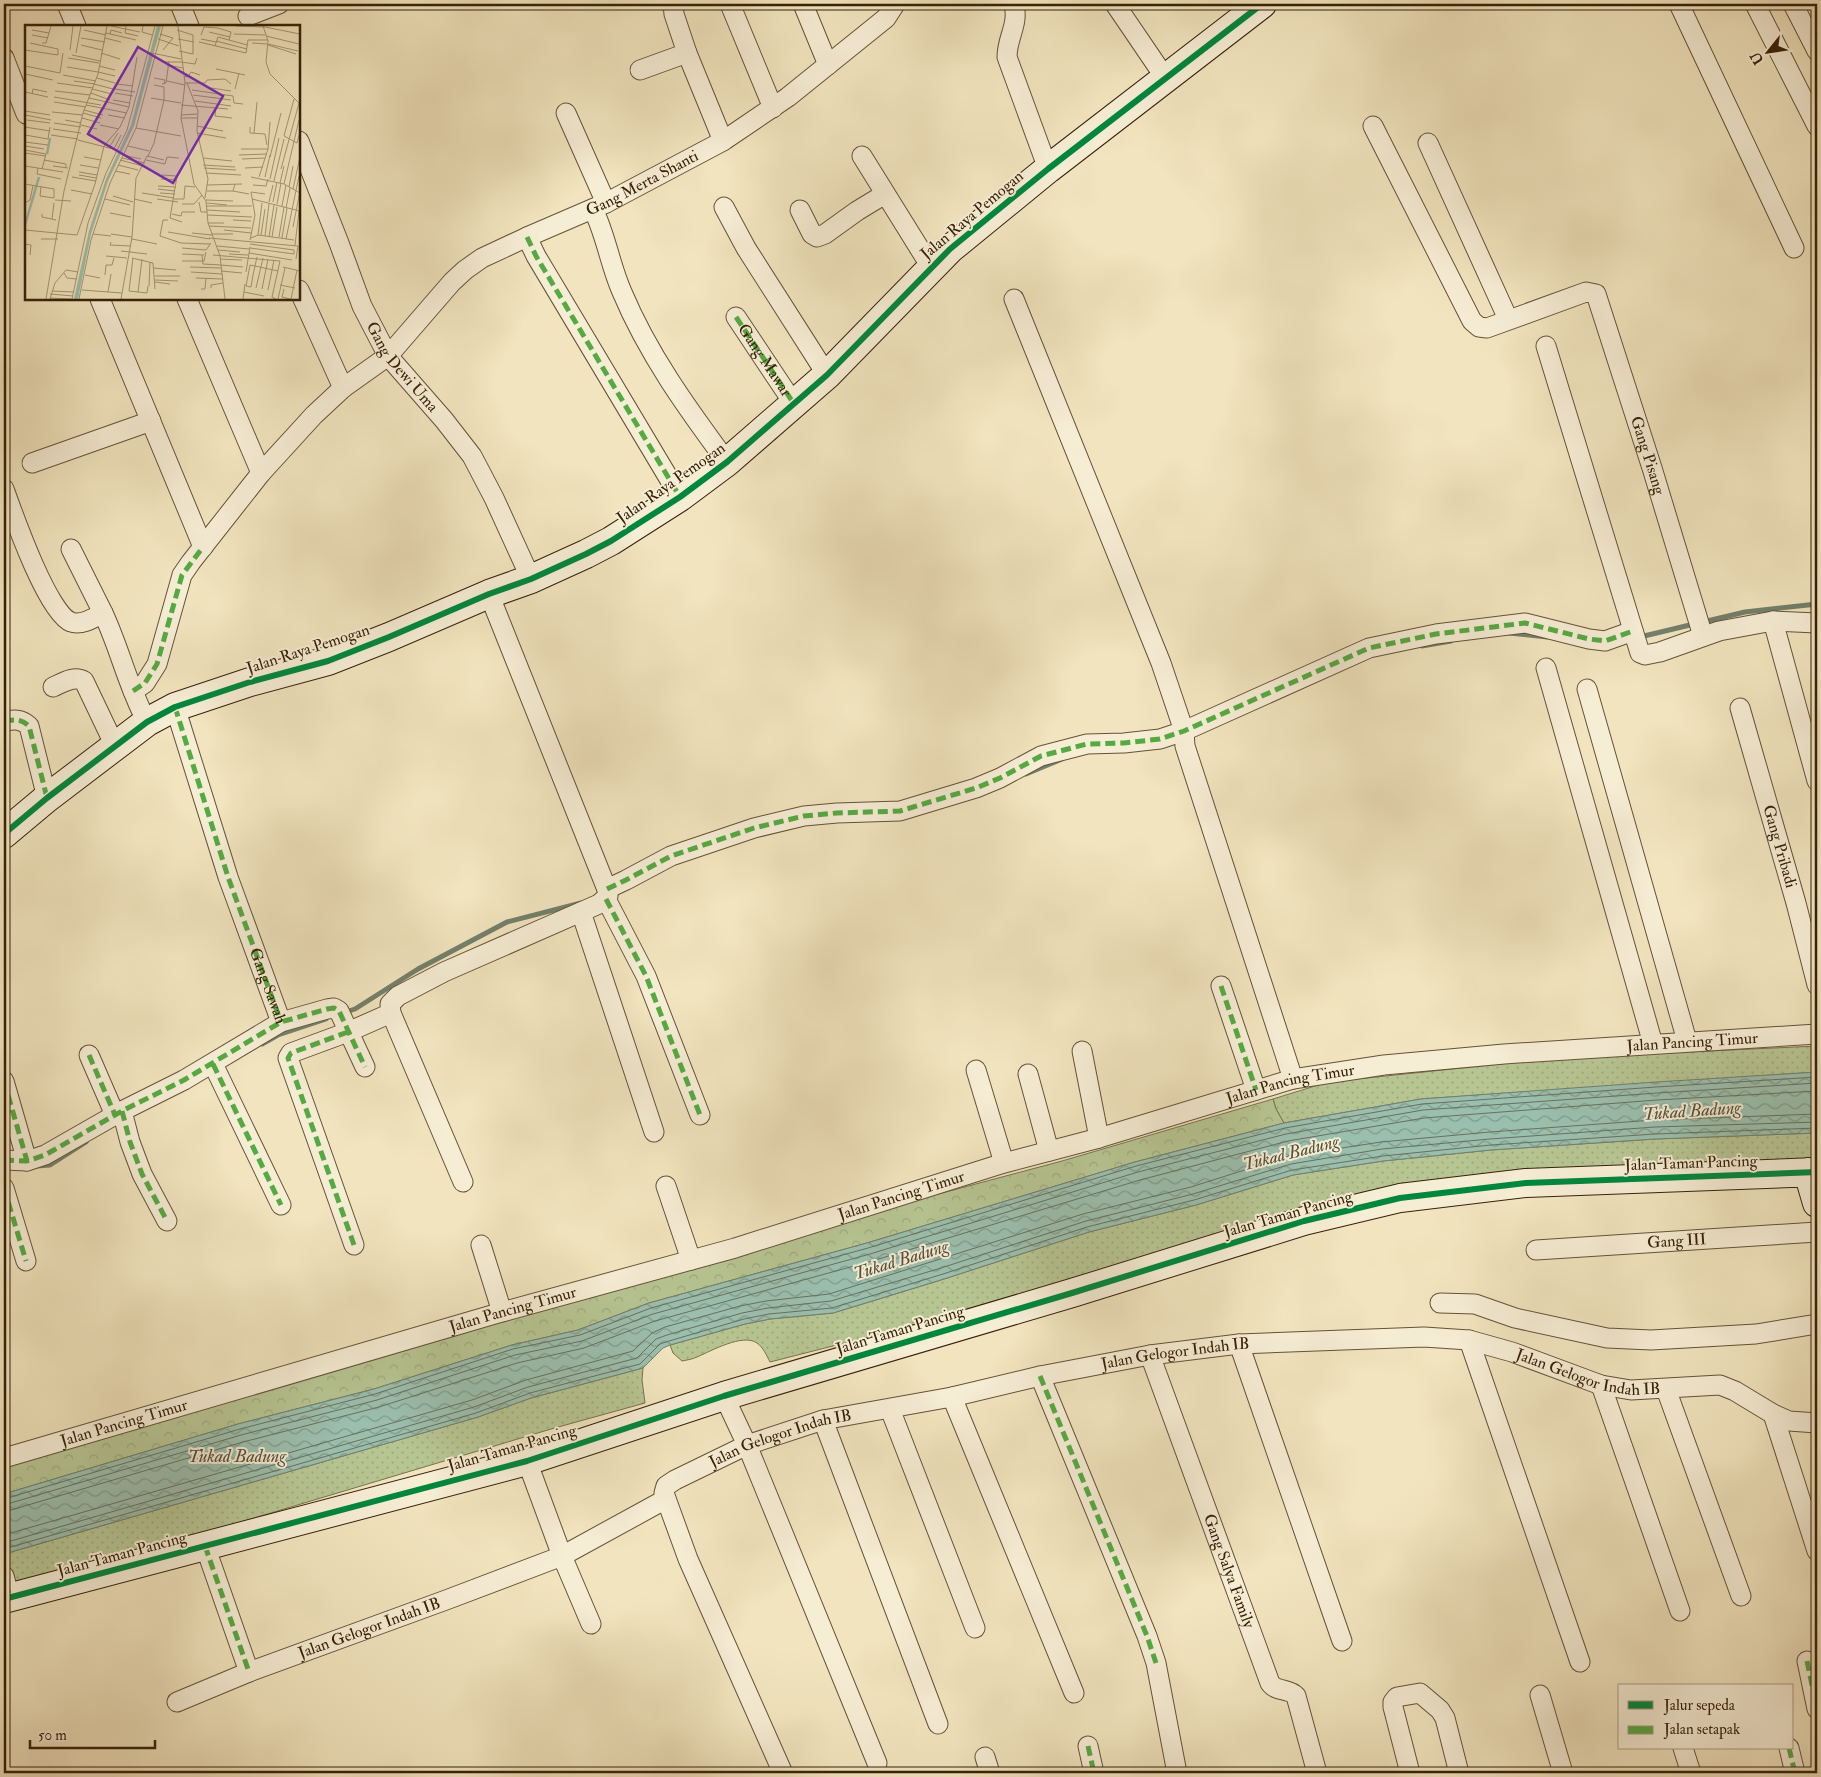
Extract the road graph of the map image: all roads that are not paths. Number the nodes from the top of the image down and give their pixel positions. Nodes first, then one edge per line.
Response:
1 (67, 4) edge
2 (180, 4) edge
3 (279, 4) edge
4 (673, 4) edge
5 (730, 4) edge
6 (803, 4) edge
7 (896, 4) edge
8 (1014, 4) edge
9 (1116, 4) edge
10 (1262, 4) edge
11 (1680, 4) edge
12 (1755, 4) edge
13 (1793, 4) edge
14 (247, 15) edge
15 (76, 25) edge
16 (189, 25) edge
17 (1817, 51) edge
18 (687, 52) junction
19 (4, 58) edge
20 (828, 65) junction
21 (640, 70) dead end
22 (1166, 79) junction
23 (773, 108) junction
24 (25, 111) edge
25 (566, 113) dead end
26 (1373, 126) dead end
27 (1817, 126) edge
28 (723, 140) junction
29 (1428, 143) dead end
30 (300, 144) edge
31 (862, 156) dead end
32 (1048, 169) junction
33 (885, 194) junction
34 (724, 207) dead end
35 (800, 210) dead end
36 (598, 213) junction
37 (530, 244) junction
38 (1794, 248) dead end
39 (931, 267) junction
40 (300, 292) edge
41 (1014, 298) dead end
42 (100, 300) edge
43 (187, 300) edge
44 (736, 317) dead end
45 (1508, 319) junction
46 (1546, 346) dead end
47 (388, 356) junction
48 (827, 375) junction
49 (343, 388) junction
50 (794, 404) junction
51 (150, 421) junction
52 (727, 462) junction
53 (32, 463) dead end
54 (261, 473) junction
55 (4, 489) edge
56 (680, 497) junction
57 (203, 548) junction
58 (72, 549) dead end
59 (531, 579) junction
60 (489, 594) junction
61 (103, 613) junction
62 (1773, 621) junction
63 (1817, 623) edge
64 (1700, 628) junction
65 (1635, 639) junction
66 (1546, 668) dead end
67 (53, 687) dead end
68 (1587, 689) dead end
69 (139, 706) junction
70 (175, 707) junction
71 (1740, 708) dead end
72 (4, 721) edge
73 (1184, 737) junction
74 (115, 746) junction
75 (1817, 781) edge
76 (47, 798) junction
77 (4, 834) edge
78 (607, 894) junction
79 (581, 912) junction
80 (1817, 985) edge
81 (1221, 986) dead end
82 (391, 1013) junction
83 (343, 1021) junction
84 (282, 1022) junction
85 (1817, 1034) edge
86 (1687, 1041) junction
87 (1653, 1044) junction
88 (1082, 1051) dead end
89 (89, 1055) dead end
90 (214, 1066) junction
91 (365, 1067) dead end
92 (976, 1070) dead end
93 (1028, 1074) dead end
94 (1293, 1079) junction
95 (4, 1081) edge
96 (1256, 1090) junction
97 (700, 1115) dead end
98 (122, 1119) junction
99 (654, 1132) dead end
100 (1099, 1138) junction
101 (1050, 1151) junction
102 (4, 1160) edge
103 (27, 1161) junction
104 (1004, 1163) junction
105 (1813, 1172) edge
106 (463, 1182) dead end
107 (666, 1186) dead end
108 (4, 1188) edge
109 (1817, 1203) edge
110 (281, 1206) dead end
111 (167, 1221) dead end
112 (1817, 1232) edge
113 (354, 1245) dead end
114 (481, 1246) dead end
115 (1536, 1250) dead end
116 (690, 1260) junction
117 (26, 1261) dead end
118 (1440, 1303) dead end
119 (502, 1312) junction
120 (1817, 1324) edge
121 (1469, 1340) junction
122 (1238, 1344) junction
123 (1150, 1355) junction
124 (1040, 1376) junction
125 (1601, 1385) junction
126 (1666, 1389) junction
127 (724, 1396) junction
128 (952, 1397) junction
129 (890, 1409) junction
130 (1773, 1414) junction
131 (823, 1420) junction
132 (1817, 1423) edge
133 (747, 1445) junction
134 (4, 1458) edge
135 (527, 1461) junction
136 (666, 1499) junction
137 (205, 1546) junction
138 (1817, 1551) edge
139 (562, 1556) junction
140 (6, 1589) edge
141 (1741, 1596) dead end
142 (1680, 1611) dead end
143 (591, 1624) dead end
144 (975, 1628) dead end
145 (1342, 1641) dead end
146 (1807, 1661) dead end
147 (1580, 1662) dead end
148 (249, 1672) junction
149 (1074, 1693) dead end
150 (1540, 1695) dead end
151 (177, 1702) dead end
152 (1817, 1709) edge
153 (938, 1724) dead end
154 (1454, 1724) dead end
155 (1088, 1746) dead end
156 (1684, 1750) edge
157 (1789, 1750) edge
158 (877, 1763) dead end
159 (782, 1771) dead end
160 (1094, 1773) edge
161 (1177, 1773) edge
162 (1316, 1773) edge
163 (1410, 1773) edge
164 (1459, 1773) edge
165 (1467, 1773) edge
166 (1563, 1773) edge
167 (1691, 1773) edge
168 (1795, 1773) edge

1 - 15 street
2 - 16 street
3 - 14 street
4 - 18 street
5 - 23 street
6 - 20 street
7 - 20 street, Gang Merta Shanti
8 - 32 street
9 - 22 street
10 - 22 street, Jalan Raya Pemogan
11 - 38 street
12 - 27 street
13 - 17 street
18 - 21 street
18 - 28 street
19 - 24 street
20 - 23 street, Gang Merta Shanti
22 - 32 street, Jalan Raya Pemogan
23 - 28 street, Gang Merta Shanti
25 - 36 street
26 - 45 street
28 - 36 street, Gang Merta Shanti
29 - 45 street
30 - 47 street, Gang Dewi Uma
31 - 33 street
32 - 39 street, Jalan Raya Pemogan
33 - 35 street
33 - 39 street
34 - 48 street
36 - 37 street, Gang Merta Shanti
36 - 52 street
37 - 47 street, Gang Merta Shanti
37 - 56 street
39 - 48 street, Jalan Raya Pemogan
40 - 49 street
41 - 73 street
42 - 51 street
43 - 54 street
44 - 50 street, Gang Mawar
45 - 64 street, Gang Pisang
46 - 65 street
47 - 49 street, Gang Merta Shanti
47 - 59 street, Gang Dewi Uma
48 - 50 street, Jalan Raya Pemogan
49 - 54 street, Gang Merta Shanti
50 - 52 street, Jalan Raya Pemogan
51 - 53 street
51 - 57 street
52 - 56 street, Jalan Raya Pemogan
54 - 57 street, Gang Merta Shanti
55 - 61 street
56 - 59 street, Jalan Raya Pemogan
57 - 69 street, Gang Merta Shanti
58 - 61 street
59 - 60 street, Jalan Raya Pemogan
60 - 70 street, Jalan Raya Pemogan
60 - 78 street
61 - 69 street
62 - 63 street
62 - 64 street
62 - 75 street
64 - 65 street
65 - 73 street
66 - 87 street
67 - 74 street
68 - 86 street
69 - 70 street, Jalan Raya Pemogan
69 - 74 street, Jalan Raya Pemogan
70 - 84 street, Gang Sawah
71 - 80 street, Gang Pribadi
72 - 76 street
73 - 78 street
73 - 94 street
74 - 76 street, Jalan Raya Pemogan
76 - 77 street, Jalan Raya Pemogan
78 - 79 street
78 - 97 street
79 - 82 street
79 - 99 street
81 - 96 street
82 - 83 street
82 - 106 street
83 - 84 street
83 - 91 street
83 - 113 street
84 - 90 street, Gang Sawah
85 - 86 street, Jalan Pancing Timur
86 - 87 street, Jalan Pancing Timur
87 - 94 street, Jalan Pancing Timur
88 - 100 street
89 - 98 street
90 - 98 street, Gang Sawah
90 - 110 street
92 - 104 street
93 - 101 street
94 - 96 street, Jalan Pancing Timur
95 - 103 street
96 - 100 street, Jalan Pancing Timur
98 - 103 street, Gang Sawah
98 - 111 street
100 - 101 street, Jalan Pancing Timur
101 - 104 street, Jalan Pancing Timur
102 - 103 street, Gang Sawah
104 - 116 street, Jalan Pancing Timur
105 - 109 street
105 - 127 street, Jalan Taman Pancing
107 - 116 street
108 - 117 street
112 - 115 street, Gang III
114 - 119 street
116 - 119 street, Jalan Pancing Timur
118 - 120 street
119 - 134 street, Jalan Pancing Timur
121 - 122 street, Jalan Gelogor Indah IB
121 - 125 street, Jalan Gelogor Indah IB
121 - 147 street
122 - 123 street, Jalan Gelogor Indah IB
122 - 145 street
123 - 124 street, Jalan Gelogor Indah IB
123 - 162 street, Gang Salya Family
124 - 128 street, Jalan Gelogor Indah IB
124 - 161 street
125 - 126 street, Jalan Gelogor Indah IB
125 - 142 street
126 - 130 street, Jalan Gelogor Indah IB
126 - 141 street
127 - 133 street
127 - 135 street, Jalan Taman Pancing
128 - 129 street, Jalan Gelogor Indah IB
128 - 149 street
129 - 131 street, Jalan Gelogor Indah IB
129 - 144 street
130 - 132 street, Jalan Gelogor Indah IB
130 - 138 street
131 - 133 street, Jalan Gelogor Indah IB
131 - 153 street
133 - 136 street, Jalan Gelogor Indah IB
133 - 158 street
135 - 137 street, Jalan Taman Pancing
135 - 139 street
136 - 139 street, Jalan Gelogor Indah IB
136 - 159 street
137 - 140 street, Jalan Taman Pancing
137 - 148 street
139 - 143 street
139 - 148 street, Jalan Gelogor Indah IB
146 - 152 street
148 - 151 street, Jalan Gelogor Indah IB
150 - 166 street
154 - 165 street
155 - 160 street
156 - 167 street
157 - 168 street
163 - 164 street

